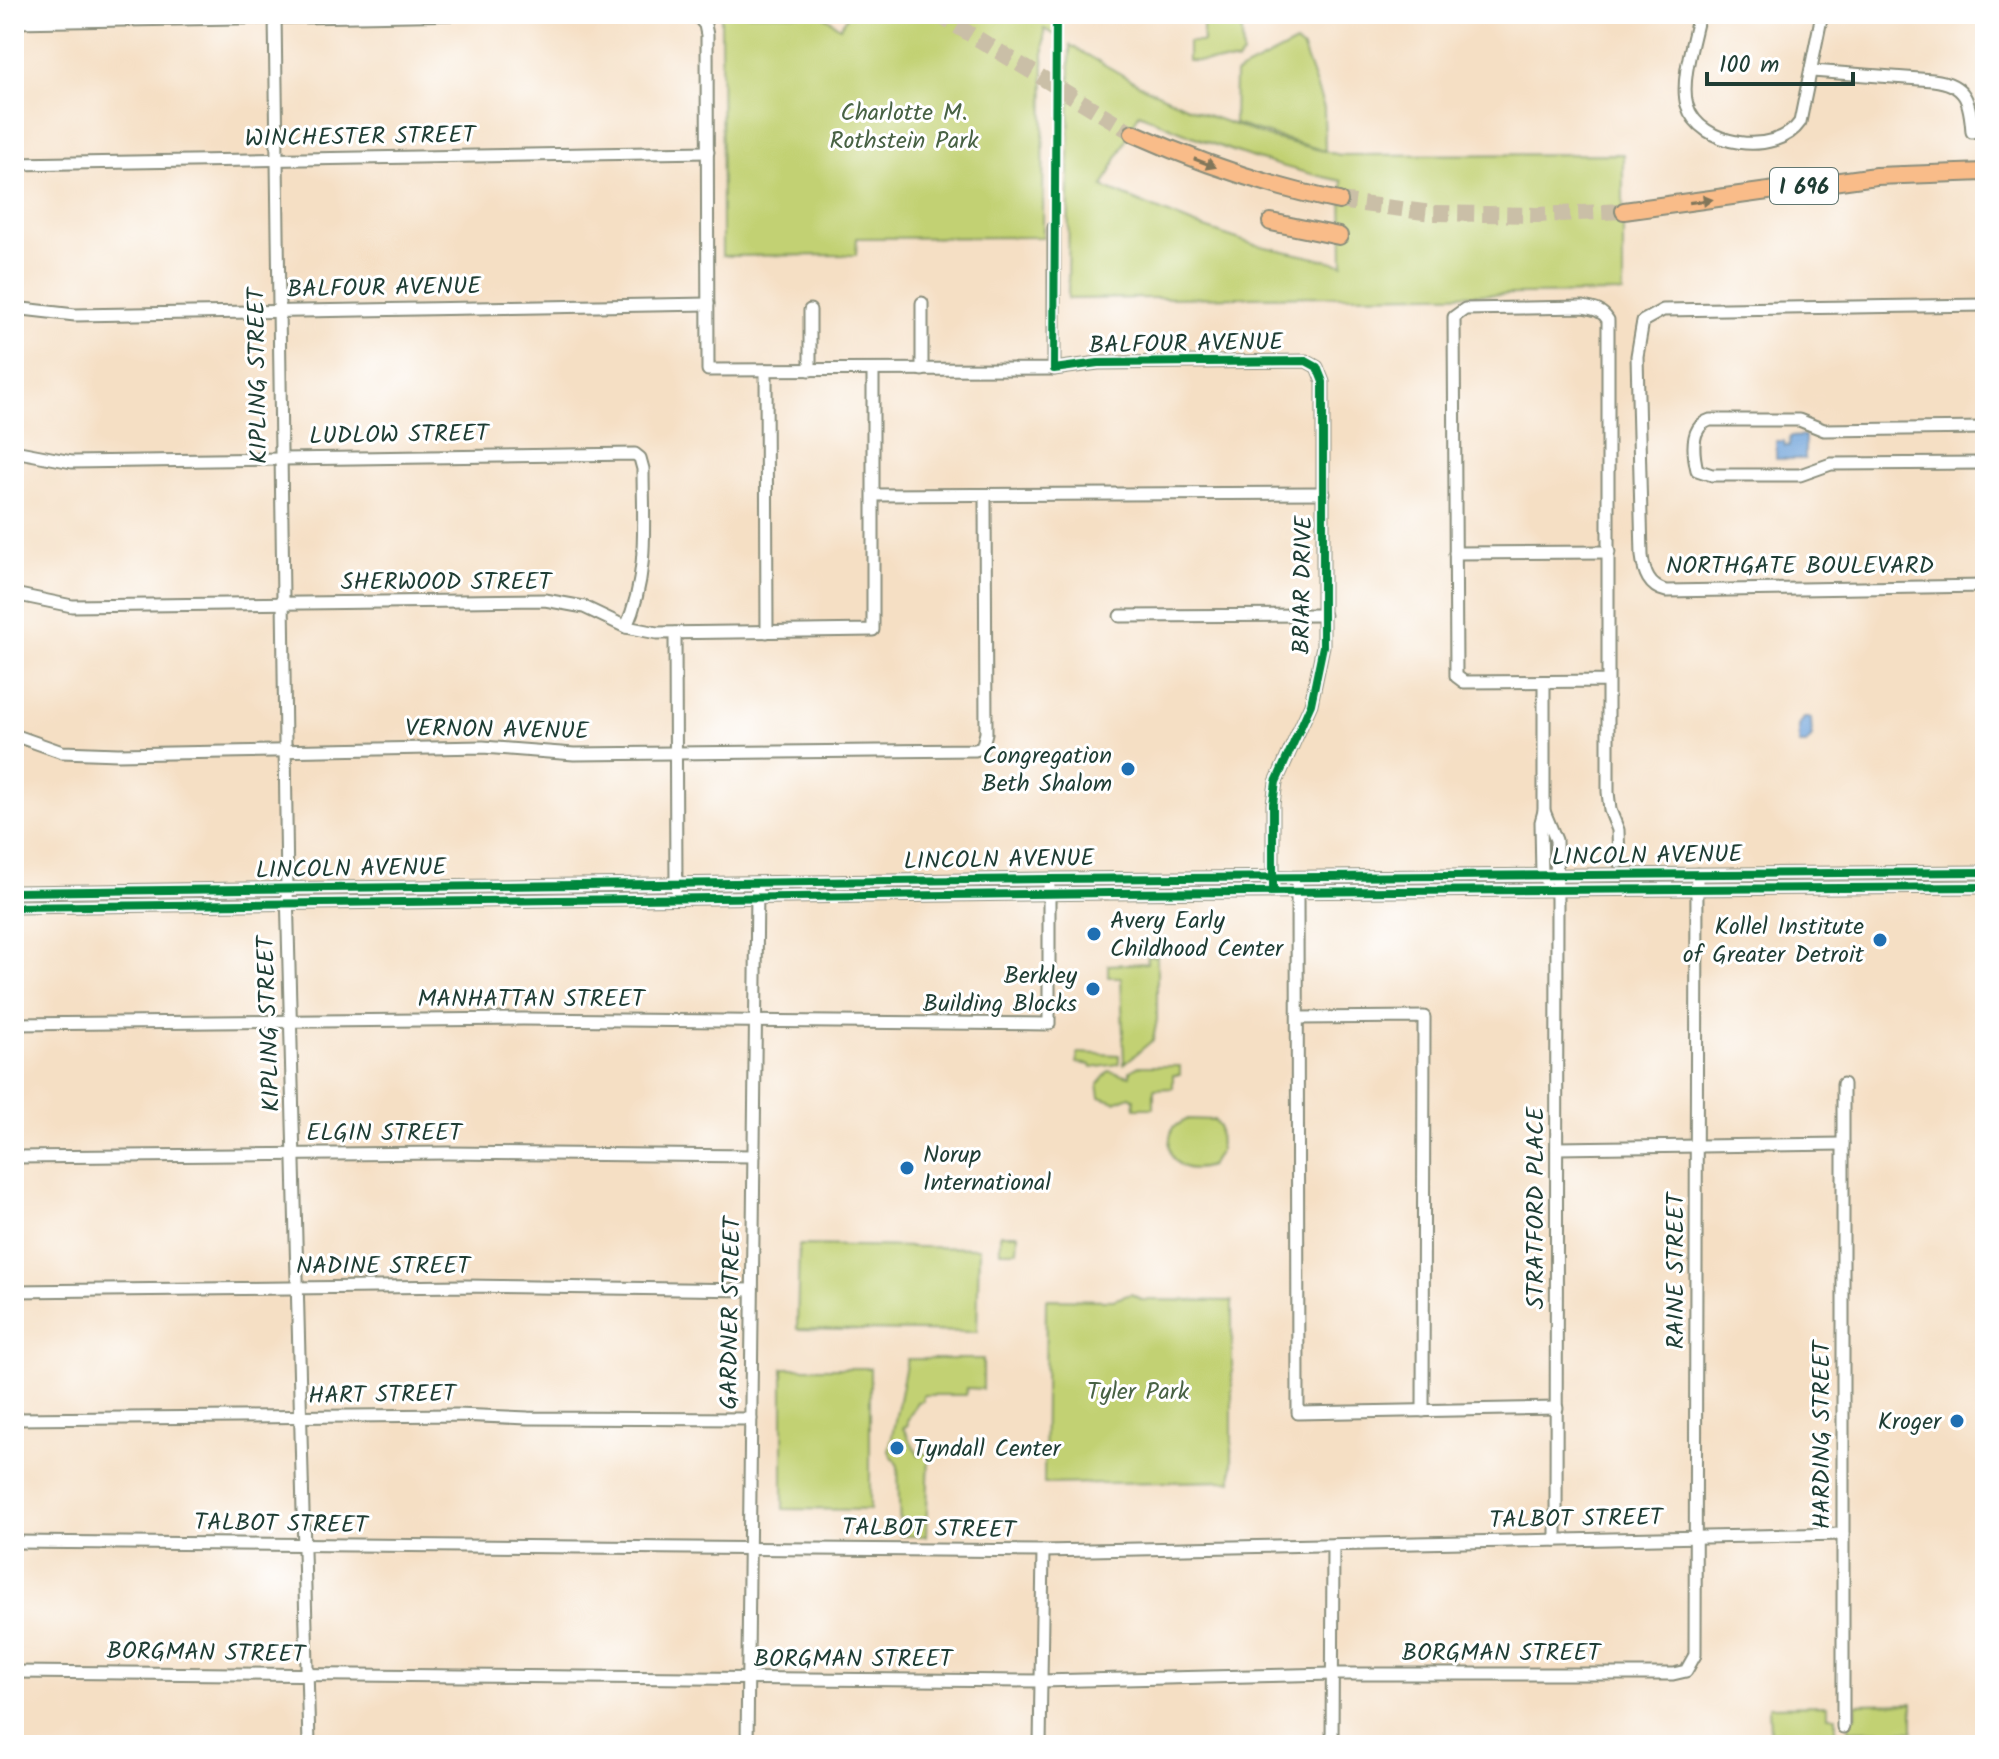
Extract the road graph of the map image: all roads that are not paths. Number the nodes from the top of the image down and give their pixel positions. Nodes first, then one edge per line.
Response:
1 (468, 14) edge
2 (696, 14) edge
3 (1699, 14) edge
4 (1822, 14) edge
5 (275, 16) edge
6 (14, 22) edge
7 (1812, 71) junction
8 (1972, 132) dead end
9 (1133, 133) tunnel mouth
10 (708, 152) junction
11 (277, 159) junction
12 (14, 164) edge
13 (1985, 172) edge
14 (1339, 201) tunnel mouth
15 (1624, 211) tunnel mouth
16 (1271, 222) dead end
17 (1054, 227) dead end
18 (1339, 236) dead end
19 (922, 303) dead end
20 (708, 304) junction
21 (1985, 305) edge
22 (14, 308) edge
23 (810, 310) dead end
24 (278, 311) junction
25 (1317, 367) joint
26 (1054, 369) junction
27 (766, 370) junction
28 (810, 370) junction
29 (873, 370) junction
30 (922, 370) junction
31 (1985, 428) edge
32 (14, 451) edge
33 (281, 458) junction
34 (1985, 463) edge
35 (1324, 493) junction
36 (874, 495) junction
37 (985, 495) junction
38 (1609, 552) junction
39 (1455, 553) junction
40 (1985, 586) edge
41 (14, 594) edge
42 (283, 604) junction
43 (1324, 615) junction
44 (1120, 616) dead end
45 (626, 627) junction
46 (767, 632) junction
47 (675, 633) junction
48 (1608, 681) junction
49 (1544, 682) junction
50 (14, 735) edge
51 (285, 751) junction
52 (676, 753) junction
53 (1544, 811) junction
54 (1619, 862) dead end
55 (1985, 872) edge
56 (1697, 874) junction
57 (1556, 875) junction
58 (1542, 876) junction
59 (1226, 877) junction
60 (1273, 877) junction
61 (1297, 877) junction
62 (1110, 878) junction
63 (1203, 878) junction
64 (1049, 879) junction
65 (757, 882) junction
66 (676, 883) junction
67 (1985, 887) edge
68 (287, 889) junction
69 (1556, 891) junction
70 (1697, 891) junction
71 (14, 892) edge
72 (1204, 892) junction
73 (1226, 892) junction
74 (1273, 892) junction
75 (1297, 892) junction
76 (1110, 893) junction
77 (1049, 894) junction
78 (676, 897) junction
79 (757, 897) junction
80 (287, 904) junction
81 (14, 907) edge
82 (1298, 1018) junction
83 (291, 1021) junction
84 (755, 1021) junction
85 (14, 1024) edge
86 (1843, 1084) dead end
87 (1843, 1144) junction
88 (1697, 1146) junction
89 (1557, 1148) junction
90 (294, 1155) junction
91 (754, 1156) junction
92 (14, 1157) edge
93 (298, 1287) junction
94 (752, 1290) junction
95 (14, 1291) edge
96 (1557, 1408) junction
97 (1423, 1411) junction
98 (301, 1417) junction
99 (14, 1419) edge
100 (751, 1419) junction
101 (1843, 1534) junction
102 (1697, 1537) junction
103 (1556, 1540) junction
104 (14, 1542) edge
105 (1333, 1545) junction
106 (304, 1546) junction
107 (749, 1549) junction
108 (1043, 1551) junction
109 (1690, 1666) joint
110 (14, 1672) edge
111 (1332, 1674) junction
112 (308, 1675) junction
113 (748, 1679) junction
114 (1041, 1681) junction
115 (1843, 1727) dead end
116 (309, 1745) edge
117 (747, 1745) edge
118 (1040, 1745) edge
119 (1332, 1745) edge

1 - 5 street
2 - 10 street
3 - 7 street
4 - 7 street
5 - 6 street
5 - 11 street, KIPLING STREET
7 - 8 street
9 -> 14 highway
10 - 11 street, WINCHESTER STREET
10 - 20 street
11 - 12 street, WINCHESTER STREET
11 - 24 street, KIPLING STREET
15 -> 13 highway, I 696
16 - 18 highway
17 - 26 street
19 - 30 street
20 - 24 street, BALFOUR AVENUE
20 - 27 street, BALFOUR AVENUE
21 - 40 street, NORTHGATE BOULEVARD
22 - 24 street, BALFOUR AVENUE
23 - 28 street
24 - 33 street, KIPLING STREET
25 - 26 street, BALFOUR AVENUE
25 - 35 street, BRIAR DRIVE
26 - 30 street, BALFOUR AVENUE
27 - 28 street, BALFOUR AVENUE
27 - 46 street
28 - 29 street, BALFOUR AVENUE
29 - 30 street, BALFOUR AVENUE
29 - 36 street
31 - 34 street
32 - 33 street, LUDLOW STREET
33 - 42 street, KIPLING STREET
33 - 45 street, LUDLOW STREET
35 - 37 street
35 - 43 street, BRIAR DRIVE
36 - 37 street
36 - 46 street, SHERWOOD STREET
37 - 52 street, VERNON AVENUE
38 - 39 street
38 - 39 street
38 - 48 street
39 - 49 street
41 - 42 street, SHERWOOD STREET
42 - 45 street, SHERWOOD STREET
42 - 51 street, KIPLING STREET
43 - 44 street
43 - 60 street, BRIAR DRIVE
45 - 47 street, SHERWOOD STREET
46 - 47 street, SHERWOOD STREET
47 - 52 street
48 - 49 street
48 - 54 street
49 - 53 street
50 - 51 street, VERNON AVENUE
51 - 52 street, VERNON AVENUE
51 - 68 street, KIPLING STREET
52 - 66 street
53 - 57 street, STRATFORD PLACE
53 - 58 street
55 - 56 street, LINCOLN AVENUE
56 - 57 street, LINCOLN AVENUE
56 - 70 street, RAINE STREET
57 - 58 street, LINCOLN AVENUE
57 - 69 street, STRATFORD PLACE
58 - 61 street, LINCOLN AVENUE
58 - 69 street
59 - 60 street, LINCOLN AVENUE
59 - 63 street, LINCOLN AVENUE
59 - 73 street
60 - 61 street, LINCOLN AVENUE
60 - 74 street, BRIAR DRIVE
61 - 75 street
62 - 63 street, LINCOLN AVENUE
62 - 64 street, LINCOLN AVENUE
62 - 76 street
63 - 72 street
64 - 65 street, LINCOLN AVENUE
64 - 77 street
65 - 66 street, LINCOLN AVENUE
65 - 79 street, GARDNER STREET
66 - 68 street, LINCOLN AVENUE
66 - 78 street
67 - 70 street, LINCOLN AVENUE
68 - 71 street, LINCOLN AVENUE
68 - 80 street, KIPLING STREET
69 - 70 street, LINCOLN AVENUE
69 - 75 street, LINCOLN AVENUE
69 - 89 street, STRATFORD PLACE
70 - 88 street, RAINE STREET
72 - 73 street, LINCOLN AVENUE
72 - 76 street, LINCOLN AVENUE
73 - 74 street, LINCOLN AVENUE
74 - 75 street, LINCOLN AVENUE
75 - 82 street
76 - 77 street, LINCOLN AVENUE
77 - 79 street, LINCOLN AVENUE
77 - 84 street, MANHATTAN STREET
78 - 79 street, LINCOLN AVENUE
78 - 80 street, LINCOLN AVENUE
79 - 84 street, GARDNER STREET
80 - 81 street, LINCOLN AVENUE
80 - 83 street, KIPLING STREET
82 - 97 street
82 - 97 street
83 - 84 street, MANHATTAN STREET
83 - 85 street, MANHATTAN STREET
83 - 90 street, KIPLING STREET
84 - 91 street, GARDNER STREET
86 - 87 street, HARDING STREET
87 - 88 street
87 - 101 street, HARDING STREET
88 - 89 street
88 - 102 street, RAINE STREET
89 - 96 street, STRATFORD PLACE
90 - 91 street, ELGIN STREET
90 - 92 street, ELGIN STREET
90 - 93 street, KIPLING STREET
91 - 94 street, GARDNER STREET
93 - 94 street, NADINE STREET
93 - 95 street, NADINE STREET
93 - 98 street, KIPLING STREET
94 - 100 street, GARDNER STREET
96 - 97 street
96 - 103 street, STRATFORD PLACE
98 - 99 street, HART STREET
98 - 100 street, HART STREET
98 - 106 street, KIPLING STREET
100 - 107 street, GARDNER STREET
101 - 102 street, TALBOT STREET
101 - 115 street, HARDING STREET
102 - 103 street, TALBOT STREET
102 - 109 street, RAINE STREET
103 - 105 street, TALBOT STREET
104 - 106 street, TALBOT STREET
105 - 108 street, TALBOT STREET
105 - 111 street
106 - 107 street, TALBOT STREET
106 - 112 street, KIPLING STREET
107 - 108 street, TALBOT STREET
107 - 113 street, GARDNER STREET
108 - 114 street
109 - 111 street, BORGMAN STREET
110 - 112 street, BORGMAN STREET
111 - 114 street, BORGMAN STREET
111 - 119 street
112 - 113 street, BORGMAN STREET
112 - 116 street, KIPLING STREET
113 - 114 street, BORGMAN STREET
113 - 117 street, GARDNER STREET
114 - 118 street

